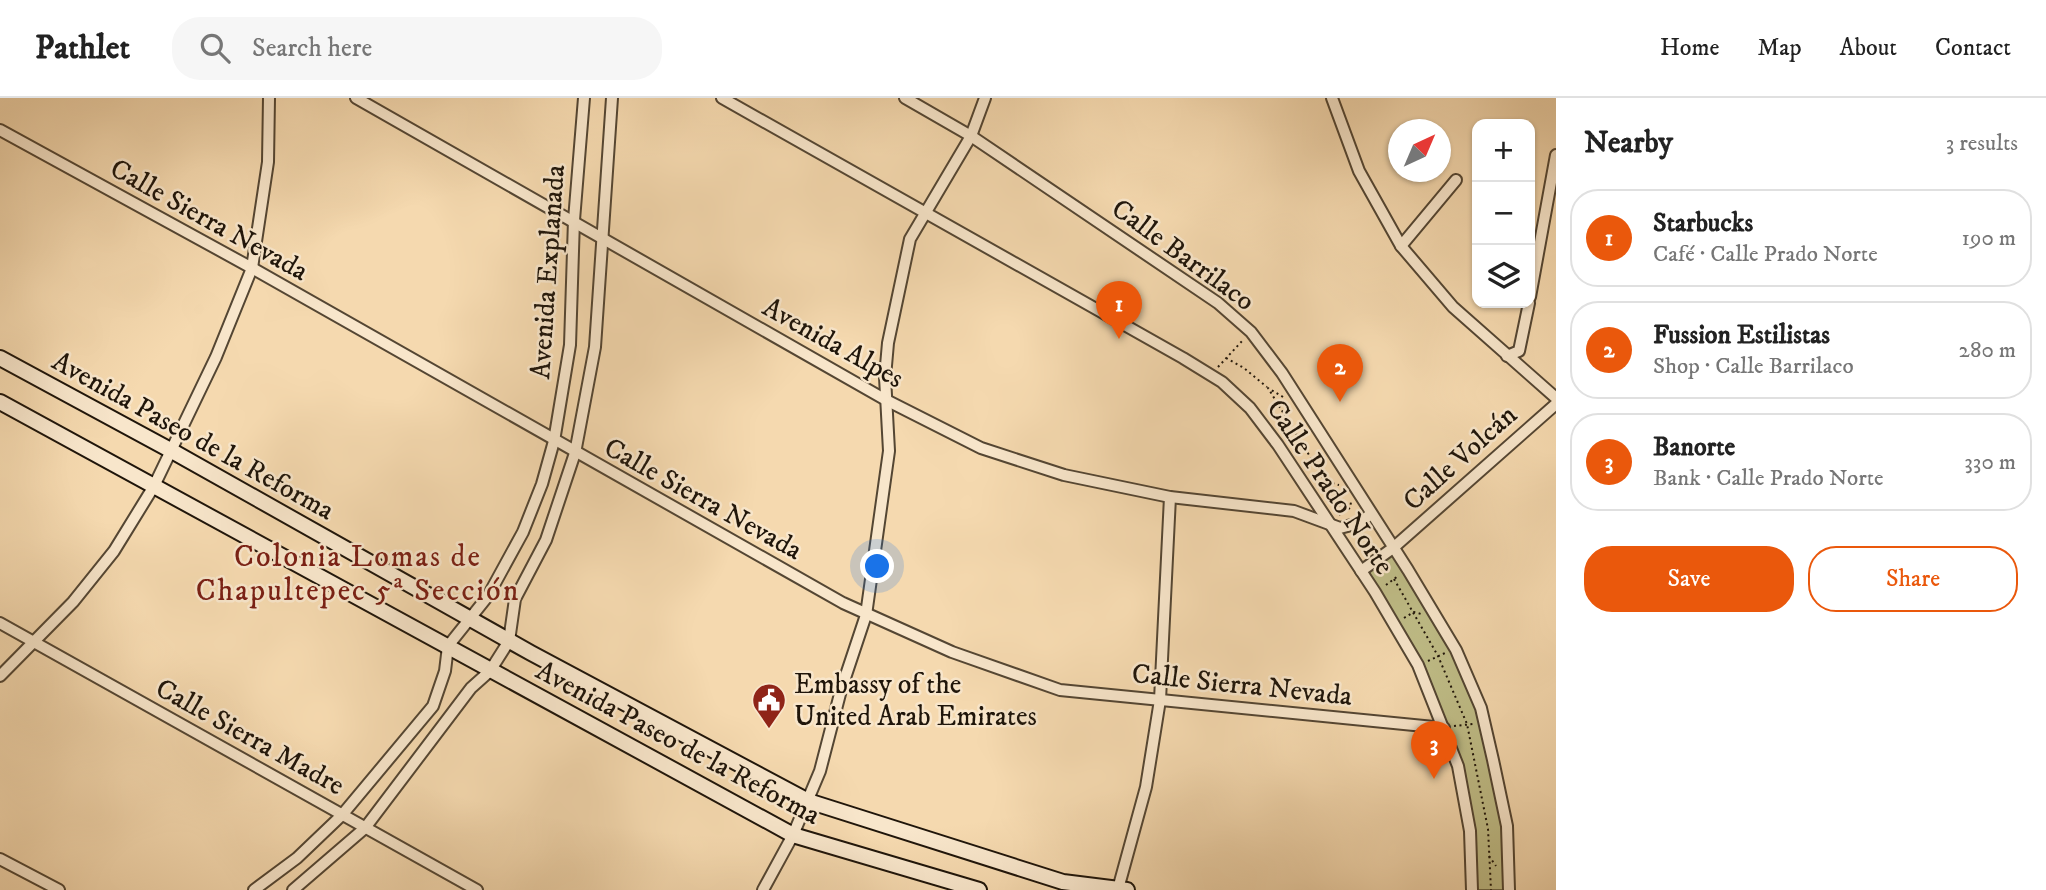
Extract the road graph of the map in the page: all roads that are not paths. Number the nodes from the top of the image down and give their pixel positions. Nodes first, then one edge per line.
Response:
1 (269, 98) edge
2 (356, 98) edge
3 (584, 98) edge
4 (612, 98) edge
5 (722, 98) edge
6 (905, 98) edge
7 (985, 98) edge
8 (1332, 98) edge
9 (0, 130) edge
10 (971, 136) junction
11 (1556, 155) edge
12 (1456, 180) dead end
13 (923, 213) junction
14 (574, 220) junction
15 (601, 237) junction
16 (1401, 246) junction
17 (252, 268) junction
18 (1535, 270) edge
19 (1528, 308) edge
20 (1507, 356) junction
21 (0, 358) edge
22 (1556, 398) edge
23 (886, 400) junction
24 (0, 402) edge
25 (1556, 404) edge
26 (554, 441) junction
27 (172, 451) junction
28 (575, 453) junction
29 (154, 486) junction
30 (1170, 497) junction
31 (1371, 514) junction
32 (1329, 519) junction
33 (1393, 548) junction
34 (1361, 571) junction
35 (866, 615) junction
36 (469, 619) junction
37 (0, 623) edge
38 (509, 641) junction
39 (34, 643) junction
40 (448, 646) junction
41 (490, 671) junction
42 (0, 676) edge
43 (1160, 700) junction
44 (1444, 727) junction
45 (808, 801) junction
46 (342, 815) junction
47 (365, 828) junction
48 (793, 835) junction
49 (0, 859) edge
50 (1086, 888) edge
51 (59, 890) edge
52 (254, 890) edge
53 (293, 890) edge
54 (477, 890) edge
55 (763, 890) edge
56 (979, 890) edge
57 (1123, 890) edge
58 (1472, 890) edge
59 (1509, 890) edge

1 - 17 street
2 - 14 street, Avenida Alpes
3 - 14 street, Avenida Explanada
4 - 15 street, Avenida Explanada
5 - 13 street, Calle Prado Norte
6 - 10 street, Calle Barrilaco
7 - 10 street
8 - 16 street
9 - 17 street, Calle Sierra Nevada
10 - 13 street
10 - 31 street, Calle Barrilaco
11 - 18 street
12 - 16 street
13 - 23 street
13 - 32 street, Calle Prado Norte
14 - 15 street, Avenida Alpes
14 - 26 street, Avenida Explanada
15 - 23 street, Avenida Alpes
15 - 28 street, Avenida Explanada
16 - 20 street
17 - 26 street, Calle Sierra Nevada
17 - 27 street
19 - 20 street
20 - 22 street
21 - 27 main road, Avenida Paseo de la Reforma
23 - 30 street, Avenida Alpes
23 - 35 street
24 - 29 main road, Avenida Paseo de la Reforma
25 - 33 street, Calle Volcán
26 - 28 street, Calle Sierra Nevada
26 - 36 street, Avenida Explanada
27 - 29 street
27 - 36 main road, Avenida Paseo de la Reforma
28 - 35 street, Calle Sierra Nevada
28 - 38 street, Avenida Explanada
29 - 39 street
29 - 40 main road, Avenida Paseo de la Reforma
30 - 32 street, Avenida Alpes
30 - 43 street
31 - 32 street
31 - 33 street, Calle Barrilaco
32 - 34 street, Calle Prado Norte
33 - 34 street, Calle Volcán
33 - 59 street, Calle Prado Norte
34 - 44 street, Calle Prado Norte
35 - 43 street, Calle Sierra Nevada
35 - 45 street
36 - 38 main road, Avenida Paseo de la Reforma
36 - 40 street, Avenida Explanada
37 - 39 street, Calle Sierra Madre
38 - 41 street, Avenida Explanada
38 - 45 main road, Avenida Paseo de la Reforma
39 - 42 street
39 - 46 street, Calle Sierra Madre
40 - 41 main road, Avenida Paseo de la Reforma
40 - 46 street, Avenida Explanada
41 - 47 street, Avenida Explanada
41 - 48 main road, Avenida Paseo de la Reforma
43 - 44 street, Calle Sierra Nevada
43 - 57 street
44 - 58 street, Calle Prado Norte
45 - 48 street
45 - 50 main road, Avenida Paseo de la Reforma
46 - 47 street, Calle Sierra Madre
46 - 52 street, Avenida Explanada
47 - 53 street, Avenida Explanada
47 - 54 street, Calle Sierra Madre
48 - 55 street
48 - 56 main road, Avenida Paseo de la Reforma
49 - 51 street
50 - 57 main road, Avenida Paseo de la Reforma

